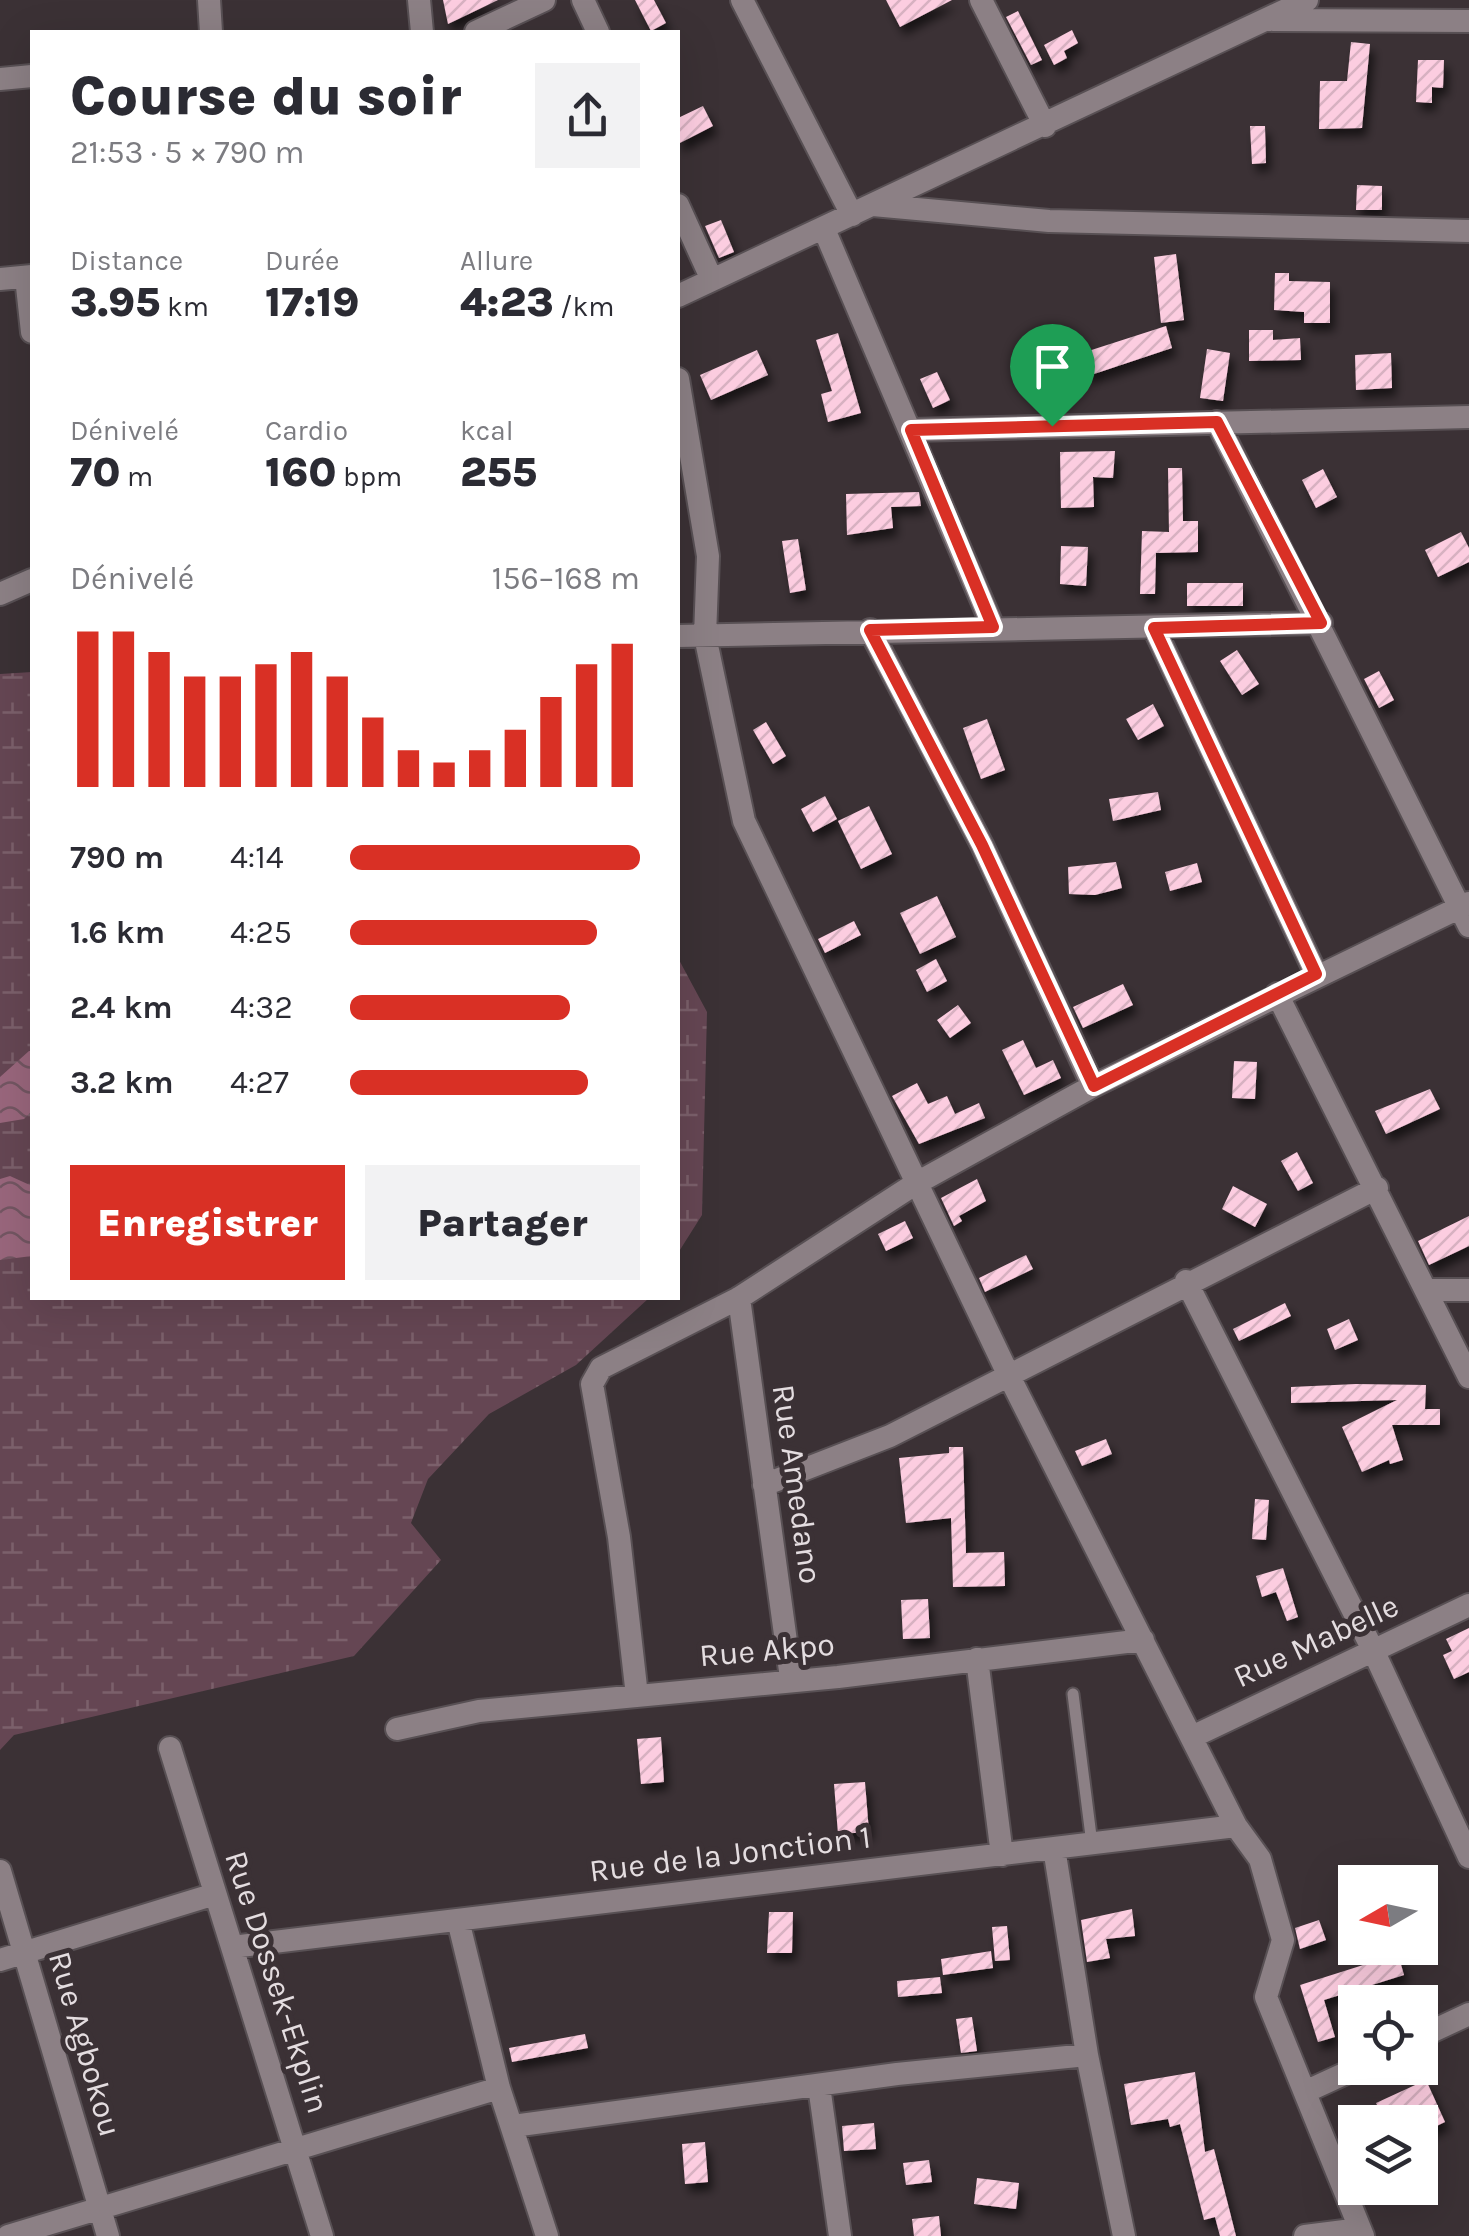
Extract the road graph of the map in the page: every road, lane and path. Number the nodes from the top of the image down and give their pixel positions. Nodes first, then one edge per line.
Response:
1 (209, 0) edge
2 (418, 0) edge
3 (544, 0) edge
4 (583, 0) edge
5 (742, 0) edge
6 (1307, 0) edge
7 (990, 3) edge
8 (1268, 20) junction
9 (1469, 22) edge
10 (211, 30) edge
11 (422, 30) edge
12 (480, 30) edge
13 (597, 30) edge
14 (30, 76) edge
15 (0, 79) edge
16 (1045, 126) junction
17 (680, 209) edge
18 (861, 210) junction
19 (824, 229) junction
20 (1469, 231) edge
21 (29, 276) edge
22 (0, 279) edge
23 (712, 280) junction
24 (680, 295) edge
25 (680, 391) edge
26 (1469, 417) edge
27 (1217, 422) junction
28 (911, 430) junction
29 (30, 581) edge
30 (0, 594) edge
31 (1321, 623) junction
32 (993, 627) junction
33 (1154, 628) junction
34 (870, 630) junction
35 (680, 636) edge
36 (705, 636) junction
37 (1466, 912) edge
38 (1316, 974) junction
39 (1277, 994) junction
40 (1094, 1086) junction
41 (915, 1184) junction
42 (1377, 1188) junction
43 (1186, 1281) junction
44 (1426, 1290) junction
45 (1469, 1290) edge
46 (740, 1298) junction
47 (1009, 1376) junction
48 (1469, 1377) edge
49 (764, 1485) junction
50 (1469, 1605) edge
51 (1144, 1640) junction
52 (1373, 1650) junction
53 (977, 1659) junction
54 (791, 1678) junction
55 (1073, 1694) dead end
56 (637, 1696) junction
57 (397, 1729) dead end
58 (1192, 1737) junction
59 (170, 1748) dead end
60 (1236, 1826) junction
61 (1092, 1844) junction
62 (1054, 1848) junction
63 (1002, 1854) junction
64 (1469, 1858) edge
65 (0, 1871) edge
66 (215, 1894) junction
67 (458, 1920) junction
68 (232, 1947) junction
69 (24, 1952) junction
70 (0, 1960) edge
71 (1469, 2014) edge
72 (1438, 2029) edge
73 (1086, 2055) junction
74 (1338, 2077) edge
75 (819, 2086) junction
76 (498, 2088) junction
77 (1305, 2092) junction
78 (514, 2126) junction
79 (297, 2152) junction
80 (100, 2209) junction
81 (1361, 2233) edge
82 (8, 2236) edge
83 (108, 2236) edge
84 (322, 2236) edge
85 (547, 2236) edge
86 (840, 2236) edge
87 (1124, 2236) edge
88 (1306, 2236) edge

1 - 10 street
2 - 11 street
3 - 12 street
4 - 13 street
5 - 18 street
6 - 8 street
7 - 16 street
8 - 9 street
8 - 16 street
14 - 15 street
16 - 18 street
17 - 23 street
18 - 19 street
18 - 20 street
19 - 23 street
19 - 28 street
21 - 22 street
23 - 24 street
25 - 36 street
26 - 27 street
27 - 28 street
27 - 31 street
28 - 32 street
29 - 30 street
31 - 33 street
31 - 37 street
32 - 33 street
32 - 34 street
33 - 38 street
34 - 36 street
34 - 40 street
35 - 36 street
36 - 41 street
37 - 38 street
38 - 39 street
39 - 40 street
39 - 42 street
40 - 41 street
41 - 46 street
41 - 47 street
42 - 43 street
42 - 44 street
43 - 47 street
43 - 52 street
44 - 45 street
44 - 48 street
46 - 49 street, Rue Amedano
46 - 56 street
47 - 49 street
47 - 51 street
49 - 54 street, Rue Amedano
50 - 52 street, Rue Mabelle
51 - 53 street, Rue Akpo
51 - 58 street
52 - 58 street, Rue Mabelle
52 - 64 street
53 - 54 street, Rue Akpo
53 - 63 street
54 - 56 street, Rue Akpo
55 - 61 lane
56 - 57 street, Rue Akpo
58 - 60 street
59 - 66 street, Rue Dossek-Ekplin
60 - 61 street, Rue de la Jonction 1
60 - 77 street
61 - 62 street, Rue de la Jonction 1
62 - 63 street, Rue de la Jonction 1
62 - 73 street
63 - 67 street, Rue de la Jonction 1
65 - 69 street, Rue Agbokou
66 - 68 street, Rue Dossek-Ekplin
66 - 69 street
67 - 68 street, Rue de la Jonction 1
67 - 76 street
68 - 79 street, Rue Dossek-Ekplin
69 - 70 street
69 - 80 street, Rue Agbokou
71 - 72 street
73 - 75 street
73 - 87 street
74 - 77 street
75 - 78 street
75 - 86 street
76 - 78 street
76 - 79 street
77 - 81 street
78 - 85 street
79 - 80 street
79 - 84 street, Rue Dossek-Ekplin
80 - 82 street
80 - 83 street, Rue Agbokou
81 - 88 street

